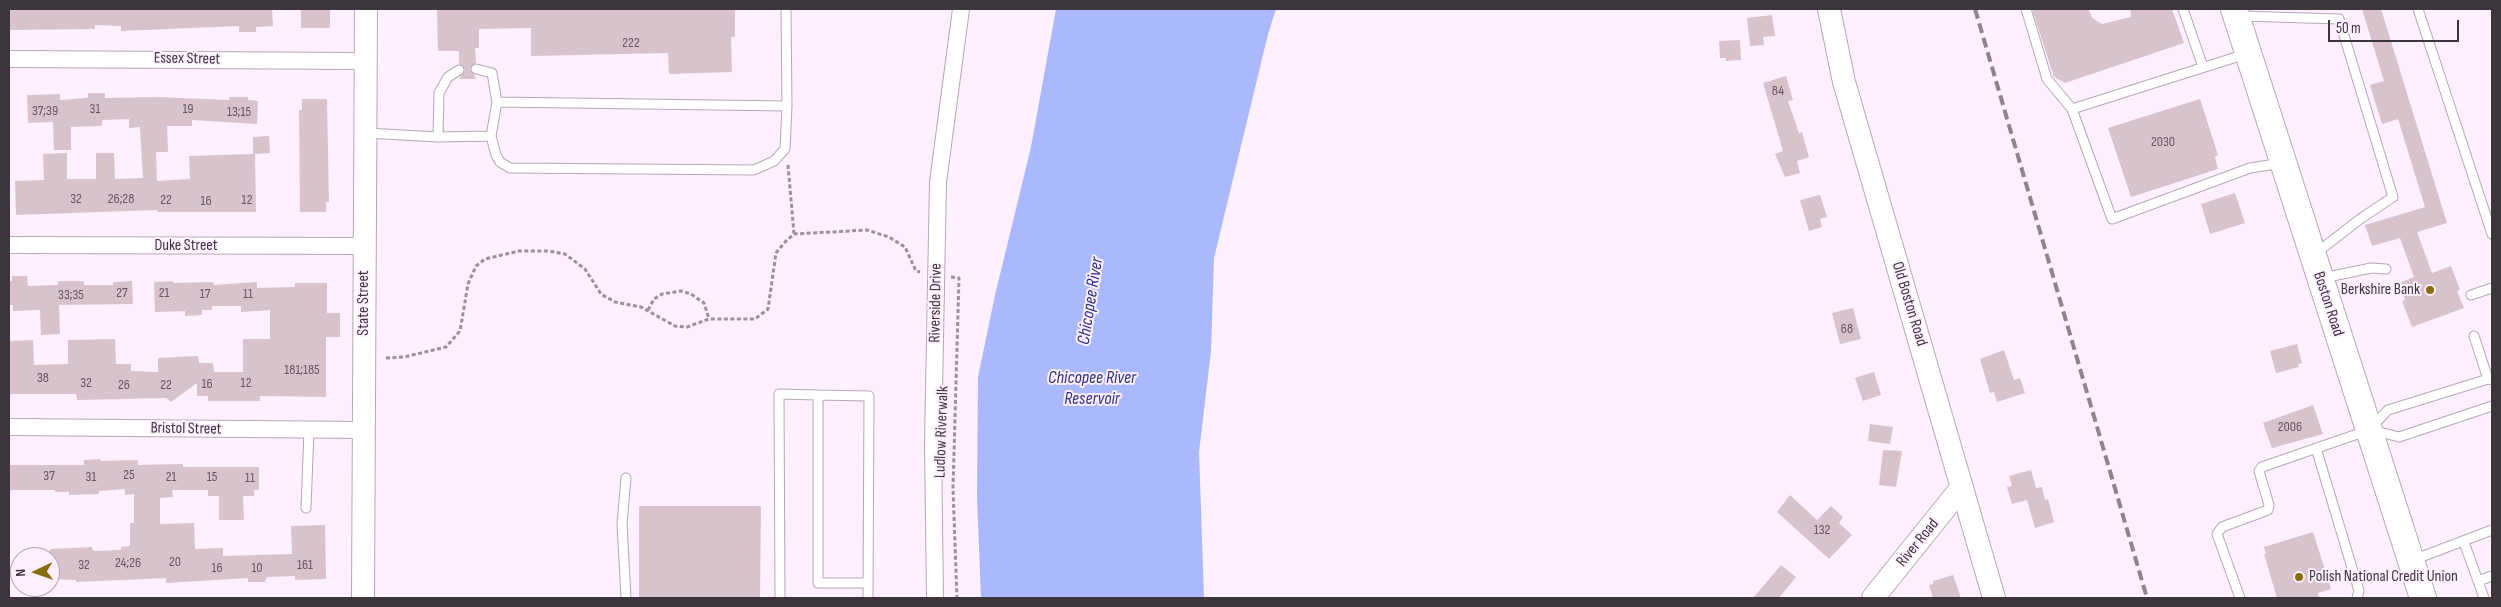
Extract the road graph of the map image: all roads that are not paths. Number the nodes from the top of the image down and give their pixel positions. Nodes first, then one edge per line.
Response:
1 (366, 9) edge
2 (786, 9) edge
3 (961, 9) edge
4 (1829, 9) edge
5 (2026, 9) edge
6 (2183, 9) edge
7 (2418, 9) edge
8 (2235, 12) edge
9 (2248, 53) junction
10 (9, 59) edge
11 (365, 62) junction
12 (2203, 67) junction
13 (476, 69) dead end
14 (460, 70) dead end
15 (497, 102) junction
16 (787, 106) junction
17 (2072, 108) junction
18 (365, 133) junction
19 (491, 136) junction
20 (438, 137) junction
21 (2282, 163) junction
22 (2492, 234) edge
23 (9, 245) edge
24 (364, 246) junction
25 (2316, 267) junction
26 (2386, 269) dead end
27 (2492, 288) edge
28 (2471, 295) dead end
29 (2474, 336) dead end
30 (2490, 379) edge
31 (818, 395) junction
32 (2492, 406) edge
33 (9, 427) edge
34 (309, 430) junction
35 (364, 430) junction
36 (2369, 430) junction
37 (2316, 448) junction
38 (626, 478) dead end
39 (1962, 487) junction
40 (306, 508) dead end
41 (2492, 530) edge
42 (2464, 542) junction
43 (2411, 561) junction
44 (2492, 576) edge
45 (2478, 581) junction
46 (868, 583) junction
47 (363, 598) edge
48 (626, 598) edge
49 (780, 598) edge
50 (868, 598) edge
51 (935, 598) edge
52 (1873, 598) edge
53 (1994, 598) edge
54 (2240, 598) edge
55 (2357, 598) edge
56 (2423, 598) edge
57 (2484, 598) edge

1 - 11 street, State Street
2 - 16 lane
3 - 51 street, Riverside Drive
4 - 39 street, Old Boston Road
5 - 17 lane
6 - 12 lane
7 - 22 lane
8 - 9 main road, Boston Road
8 - 25 lane
9 - 12 lane
9 - 21 main road, Boston Road
10 - 11 street, Essex Street
11 - 18 street, State Street
12 - 17 lane
13 - 15 lane
14 - 20 lane
15 - 16 lane
15 - 19 lane
16 - 19 lane
17 - 21 lane
18 - 20 lane
18 - 24 street, State Street
19 - 20 lane
21 - 25 main road, Boston Road
23 - 24 street, Duke Street
24 - 35 street, State Street
25 - 26 lane
25 - 36 main road, Boston Road
27 - 28 lane
29 - 30 lane
30 - 36 lane
31 - 46 lane
31 - 46 lane
31 - 49 lane
32 - 36 lane
33 - 34 street, Bristol Street
34 - 35 street, Bristol Street
34 - 40 lane
35 - 47 street, State Street
36 - 37 lane
36 - 43 main road, Boston Road
37 - 54 lane
37 - 55 lane
38 - 48 lane
39 - 52 street, River Road
39 - 53 street, Old Boston Road
41 - 42 lane
42 - 43 lane
42 - 45 lane
43 - 56 main road, Boston Road
44 - 45 lane
45 - 57 lane
46 - 50 lane

